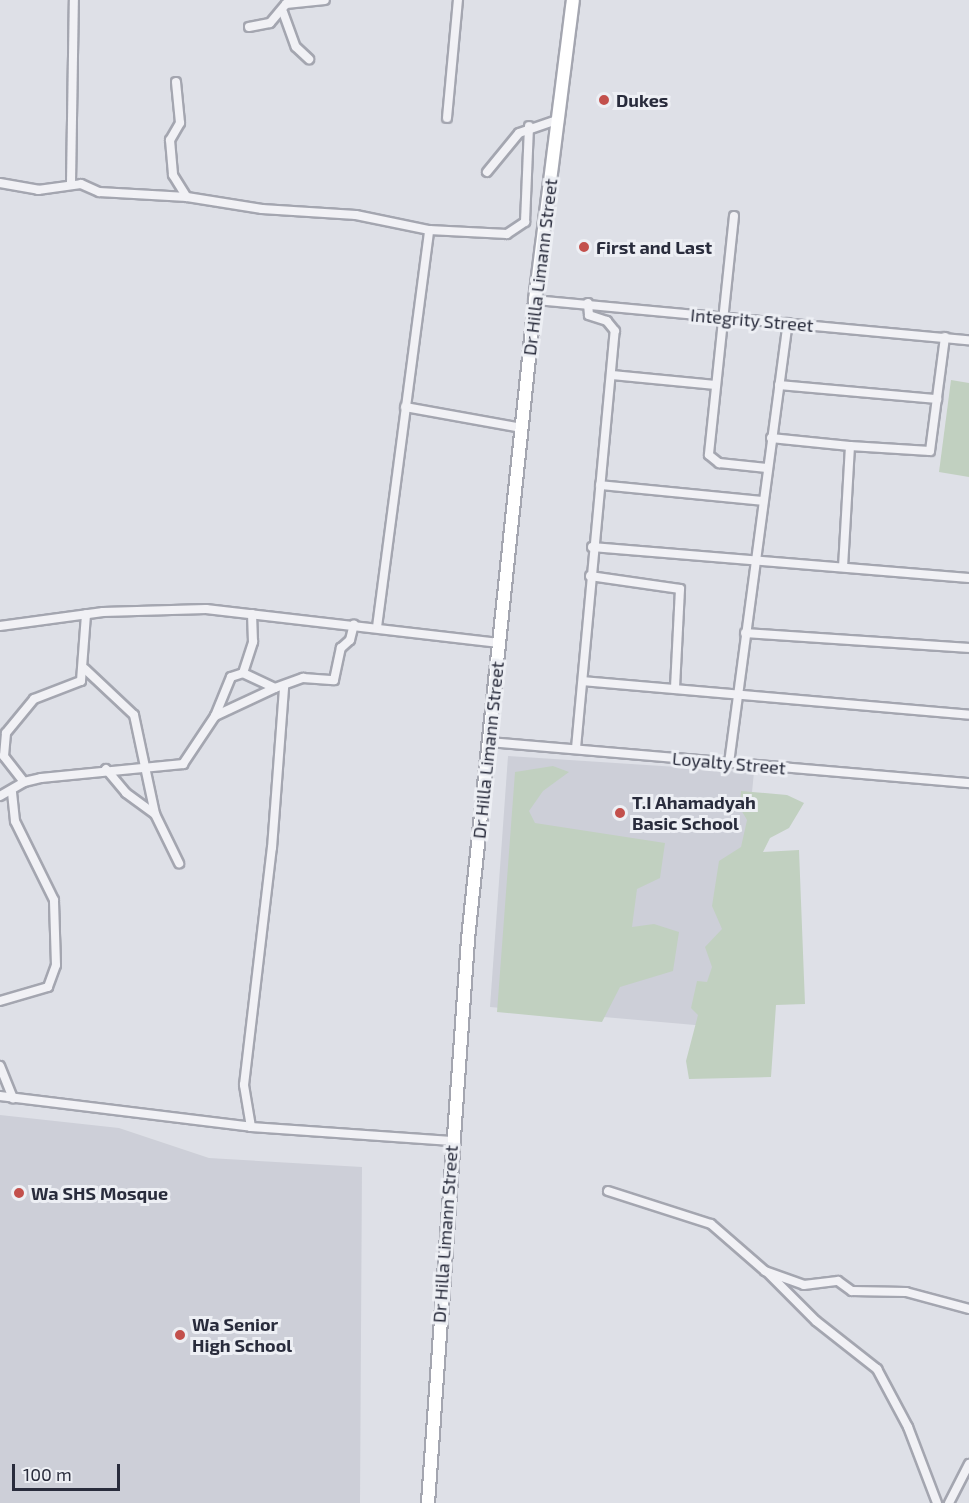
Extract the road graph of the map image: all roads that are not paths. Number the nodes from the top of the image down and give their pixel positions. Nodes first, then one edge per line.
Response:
1 (74, 0) edge
2 (325, 0) edge
3 (458, 0) edge
4 (573, 0) edge
5 (283, 12) junction
6 (249, 27) dead end
7 (309, 59) dead end
8 (176, 82) dead end
9 (447, 118) dead end
10 (557, 120) junction
11 (529, 126) junction
12 (487, 172) dead end
13 (71, 183) junction
14 (0, 185) edge
15 (186, 197) junction
16 (734, 216) dead end
17 (429, 230) junction
18 (535, 300) junction
19 (588, 303) junction
20 (723, 318) junction
21 (788, 323) junction
22 (945, 337) junction
23 (969, 340) edge
24 (612, 375) junction
25 (716, 385) junction
26 (779, 385) junction
27 (937, 399) junction
28 (405, 407) junction
29 (522, 428) junction
30 (771, 438) junction
31 (850, 446) junction
32 (767, 468) junction
33 (600, 485) junction
34 (763, 501) junction
35 (592, 547) junction
36 (754, 561) junction
37 (843, 567) junction
38 (590, 576) junction
39 (969, 578) edge
40 (86, 614) junction
41 (252, 614) junction
42 (354, 624) junction
43 (0, 626) edge
44 (377, 627) junction
45 (745, 633) junction
46 (499, 643) junction
47 (969, 648) edge
48 (85, 669) junction
49 (243, 673) junction
50 (583, 681) junction
51 (279, 688) junction
52 (675, 688) junction
53 (737, 694) junction
54 (969, 715) edge
55 (214, 716) junction
56 (490, 742) junction
57 (576, 748) junction
58 (729, 763) junction
59 (144, 766) junction
60 (106, 769) junction
61 (24, 782) junction
62 (969, 783) edge
63 (12, 792) junction
64 (0, 796) edge
65 (155, 814) junction
66 (180, 863) dead end
67 (0, 1001) edge
68 (0, 1066) edge
69 (0, 1096) edge
70 (13, 1098) junction
71 (251, 1127) junction
72 (452, 1141) junction
73 (608, 1191) dead end
74 (765, 1271) junction
75 (969, 1309) edge
76 (969, 1464) edge
77 (428, 1503) edge
78 (938, 1503) edge
79 (949, 1503) edge

1 - 13 street
2 - 5 street
3 - 9 street
4 - 10 highway, Dr Hilla Limann Street
5 - 6 street
5 - 7 street
8 - 15 street
10 - 11 street
10 - 18 highway, Dr Hilla Limann Street
11 - 12 street
11 - 17 street
13 - 14 street
13 - 15 street
15 - 17 street
16 - 20 street
17 - 28 street
18 - 19 street, Integrity Street
18 - 29 highway, Dr Hilla Limann Street
19 - 20 street, Integrity Street
19 - 24 street
20 - 21 street, Integrity Street
20 - 25 street
21 - 22 street, Integrity Street
21 - 26 street
22 - 23 street, Integrity Street
22 - 27 street
24 - 25 street
24 - 33 street
25 - 32 street
26 - 27 street
26 - 30 street
27 - 31 street
28 - 29 street
28 - 44 street
29 - 46 highway, Dr Hilla Limann Street
30 - 31 street
30 - 32 street
31 - 37 street
32 - 34 street
33 - 34 street
33 - 35 street
34 - 36 street
35 - 36 street
35 - 38 street
36 - 37 street
36 - 45 street
37 - 39 street
38 - 50 street
38 - 52 street
40 - 41 street
40 - 43 street
40 - 48 street
41 - 42 street
41 - 49 street
42 - 44 street
42 - 51 street
44 - 46 street
45 - 47 street
45 - 53 street
46 - 56 highway, Dr Hilla Limann Street
48 - 59 street
48 - 61 street
49 - 51 street
49 - 55 street
50 - 52 street
50 - 57 street
51 - 55 street
51 - 71 street
52 - 53 street
53 - 54 street
53 - 58 street
55 - 59 street
56 - 57 street, Loyalty Street
56 - 72 highway, Dr Hilla Limann Street
57 - 58 street, Loyalty Street
58 - 62 street, Loyalty Street
59 - 60 street
59 - 65 street
60 - 61 street
60 - 65 street
61 - 63 street
63 - 64 street
63 - 67 street
65 - 66 street
68 - 70 street
69 - 70 street
70 - 71 street
71 - 72 street
72 - 77 highway, Dr Hilla Limann Street
73 - 74 street
74 - 75 street
74 - 78 street
76 - 79 street

